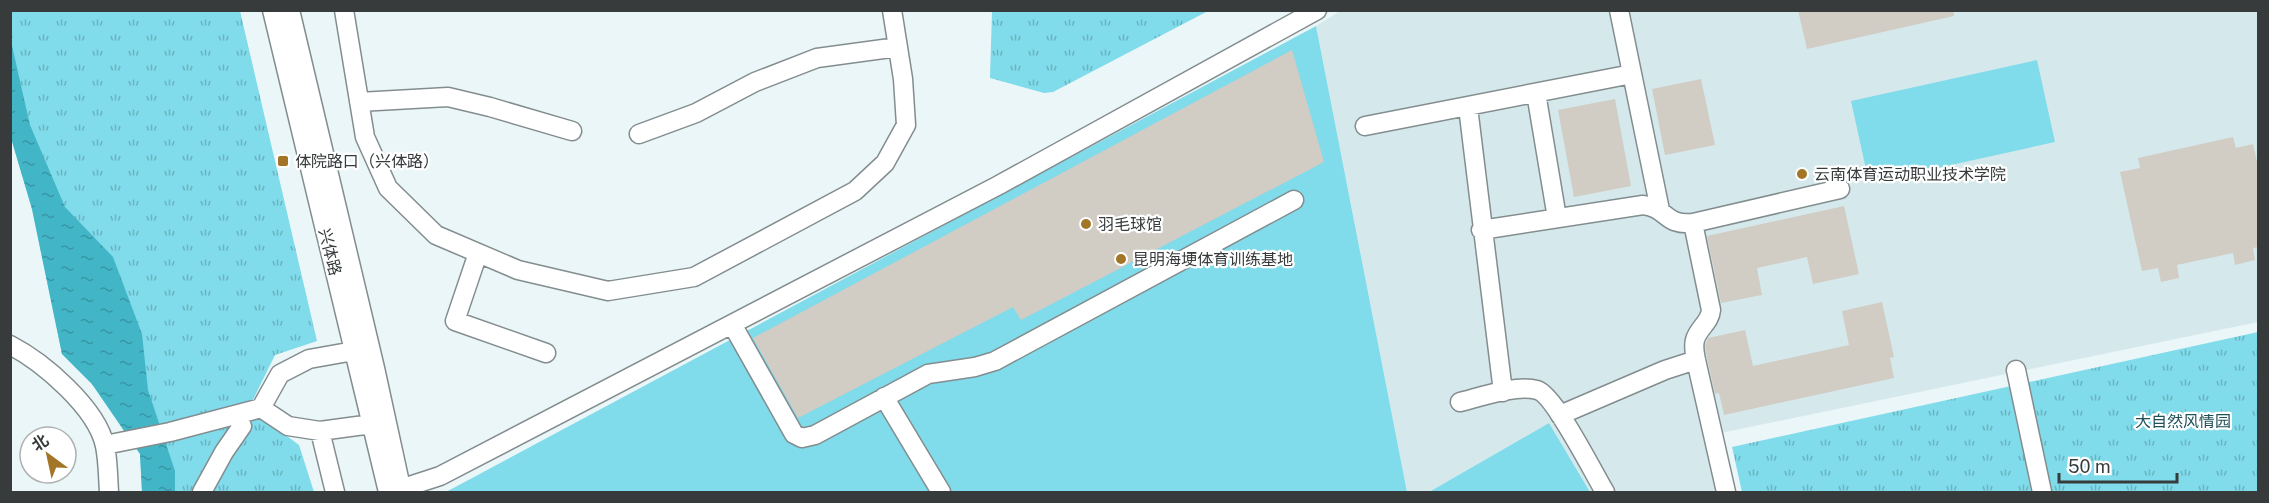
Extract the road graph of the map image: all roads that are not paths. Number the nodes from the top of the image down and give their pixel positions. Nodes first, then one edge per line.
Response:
1 (272, 10) edge
2 (290, 10) edge
3 (344, 10) edge
4 (892, 10) edge
5 (1317, 10) edge
6 (1619, 10) edge
7 (898, 47) junction
8 (1632, 74) junction
9 (1536, 93) junction
10 (359, 102) junction
11 (1468, 107) junction
12 (1365, 126) dead end
13 (572, 131) dead end
14 (639, 134) dead end
15 (1840, 189) dead end
16 (1294, 200) dead end
17 (1660, 210) junction
18 (1557, 218) junction
19 (1693, 223) junction
20 (1481, 230) junction
21 (478, 253) junction
22 (732, 324) junction
23 (10, 345) edge
24 (354, 351) junction
25 (546, 353) dead end
26 (1696, 360) junction
27 (2016, 370) dead end
28 (1503, 392) junction
29 (884, 397) junction
30 (1460, 402) dead end
31 (261, 408) junction
32 (1560, 415) junction
33 (372, 424) junction
34 (242, 426) dead end
35 (320, 431) junction
36 (110, 445) junction
37 (109, 492) edge
38 (202, 492) edge
39 (335, 492) edge
40 (396, 492) edge
41 (941, 492) edge
42 (1605, 492) edge
43 (1726, 492) edge
44 (2042, 492) edge

1 - 24 street, 兴体路
2 - 40 street, 兴体路
3 - 10 street
4 - 7 street
5 - 22 street
6 - 8 street
7 - 14 street
7 - 21 street
8 - 9 street
8 - 17 street
9 - 11 street
9 - 18 street
10 - 13 street
10 - 21 street
11 - 12 street
11 - 20 street
15 - 19 street
16 - 29 street
17 - 18 street
17 - 19 street
18 - 20 street
19 - 26 street
20 - 28 street
21 - 25 street
22 - 29 street
22 - 40 street
23 - 36 street
24 - 31 street
24 - 33 street, 兴体路
26 - 32 street
26 - 43 street
27 - 44 street
28 - 30 street
28 - 32 street
29 - 41 street
31 - 35 street
31 - 36 street
32 - 42 street
33 - 35 street
33 - 40 street, 兴体路
34 - 38 street
35 - 39 street
36 - 37 street

